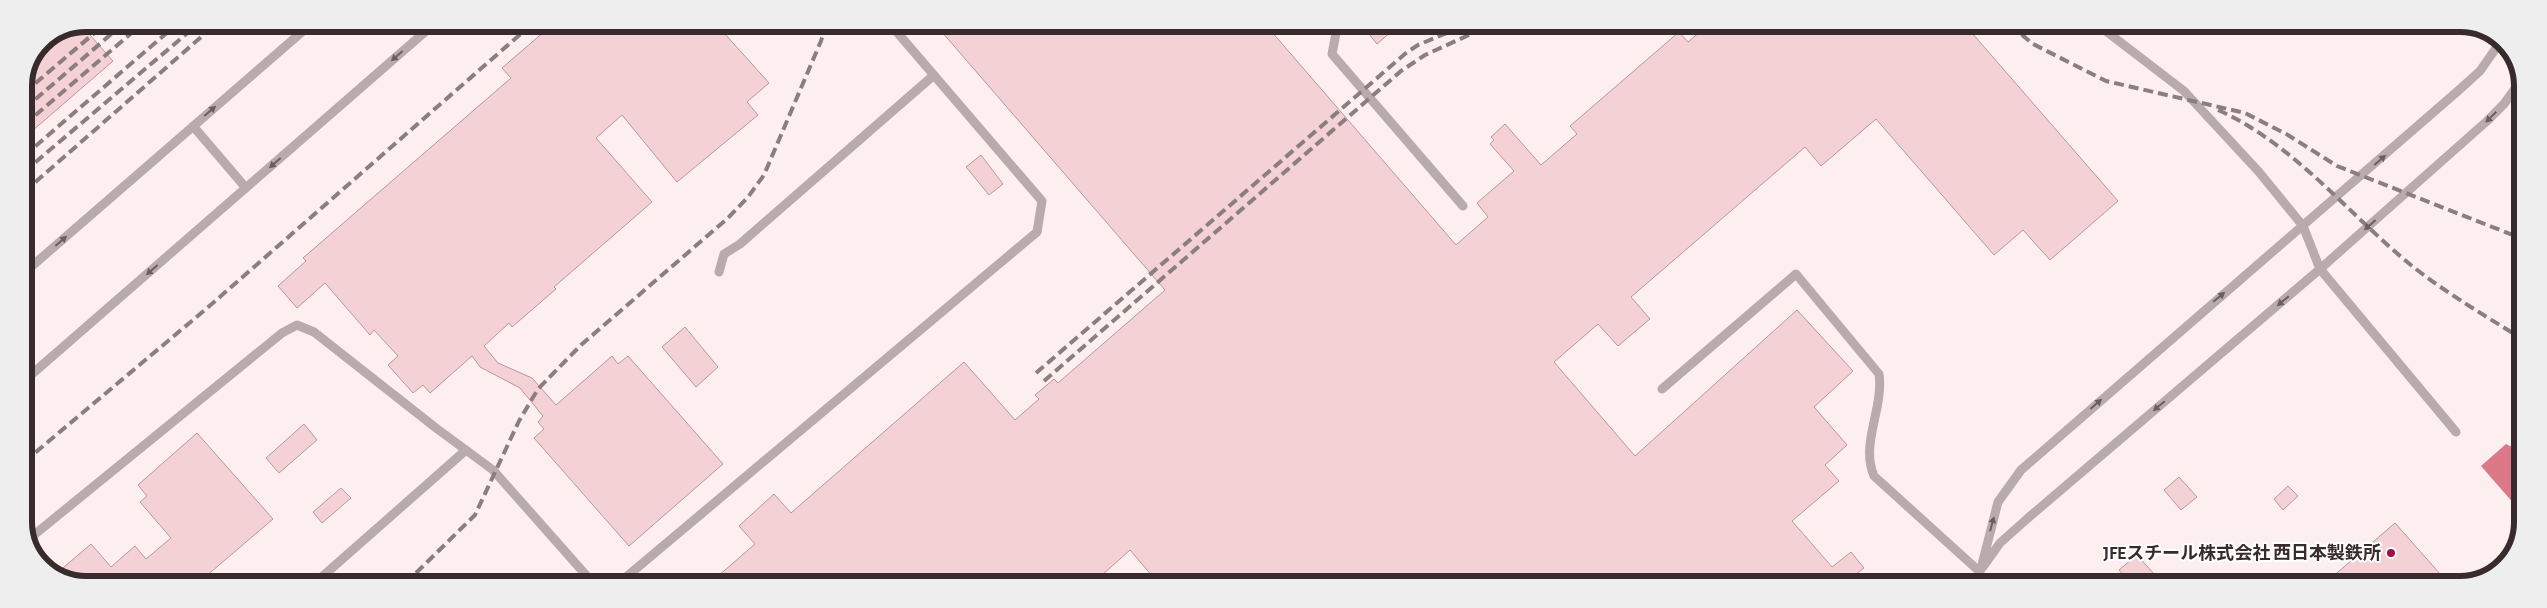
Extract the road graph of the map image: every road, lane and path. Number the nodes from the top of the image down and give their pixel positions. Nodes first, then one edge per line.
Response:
1 (302, 32) edge
2 (425, 32) edge
3 (897, 32) edge
4 (1336, 32) edge
5 (2107, 32) edge
6 (2497, 47) edge
7 (934, 75) junction
8 (2514, 90) edge
9 (193, 126) junction
10 (246, 188) junction
11 (1463, 206) dead end
12 (2303, 226) junction
13 (32, 266) edge
14 (2320, 269) junction
15 (719, 272) dead end
16 (33, 373) edge
17 (1662, 390) dead end
18 (2456, 432) dead end
19 (466, 450) junction
20 (35, 534) edge
21 (1980, 572) junction
22 (323, 576) edge
23 (587, 576) edge
24 (627, 576) edge
25 (1979, 576) edge

9 -> 1 lane
2 -> 10 lane
3 - 7 lane
4 - 11 lane
5 - 12 lane
12 -> 6 lane
7 - 15 lane
7 - 24 lane
8 -> 14 lane
9 - 10 lane
13 -> 9 lane
10 -> 16 lane
12 - 14 lane
21 -> 12 lane
14 - 18 lane
14 -> 21 lane
17 - 21 lane
19 - 20 lane
19 - 22 lane
19 - 23 lane
21 - 25 lane

